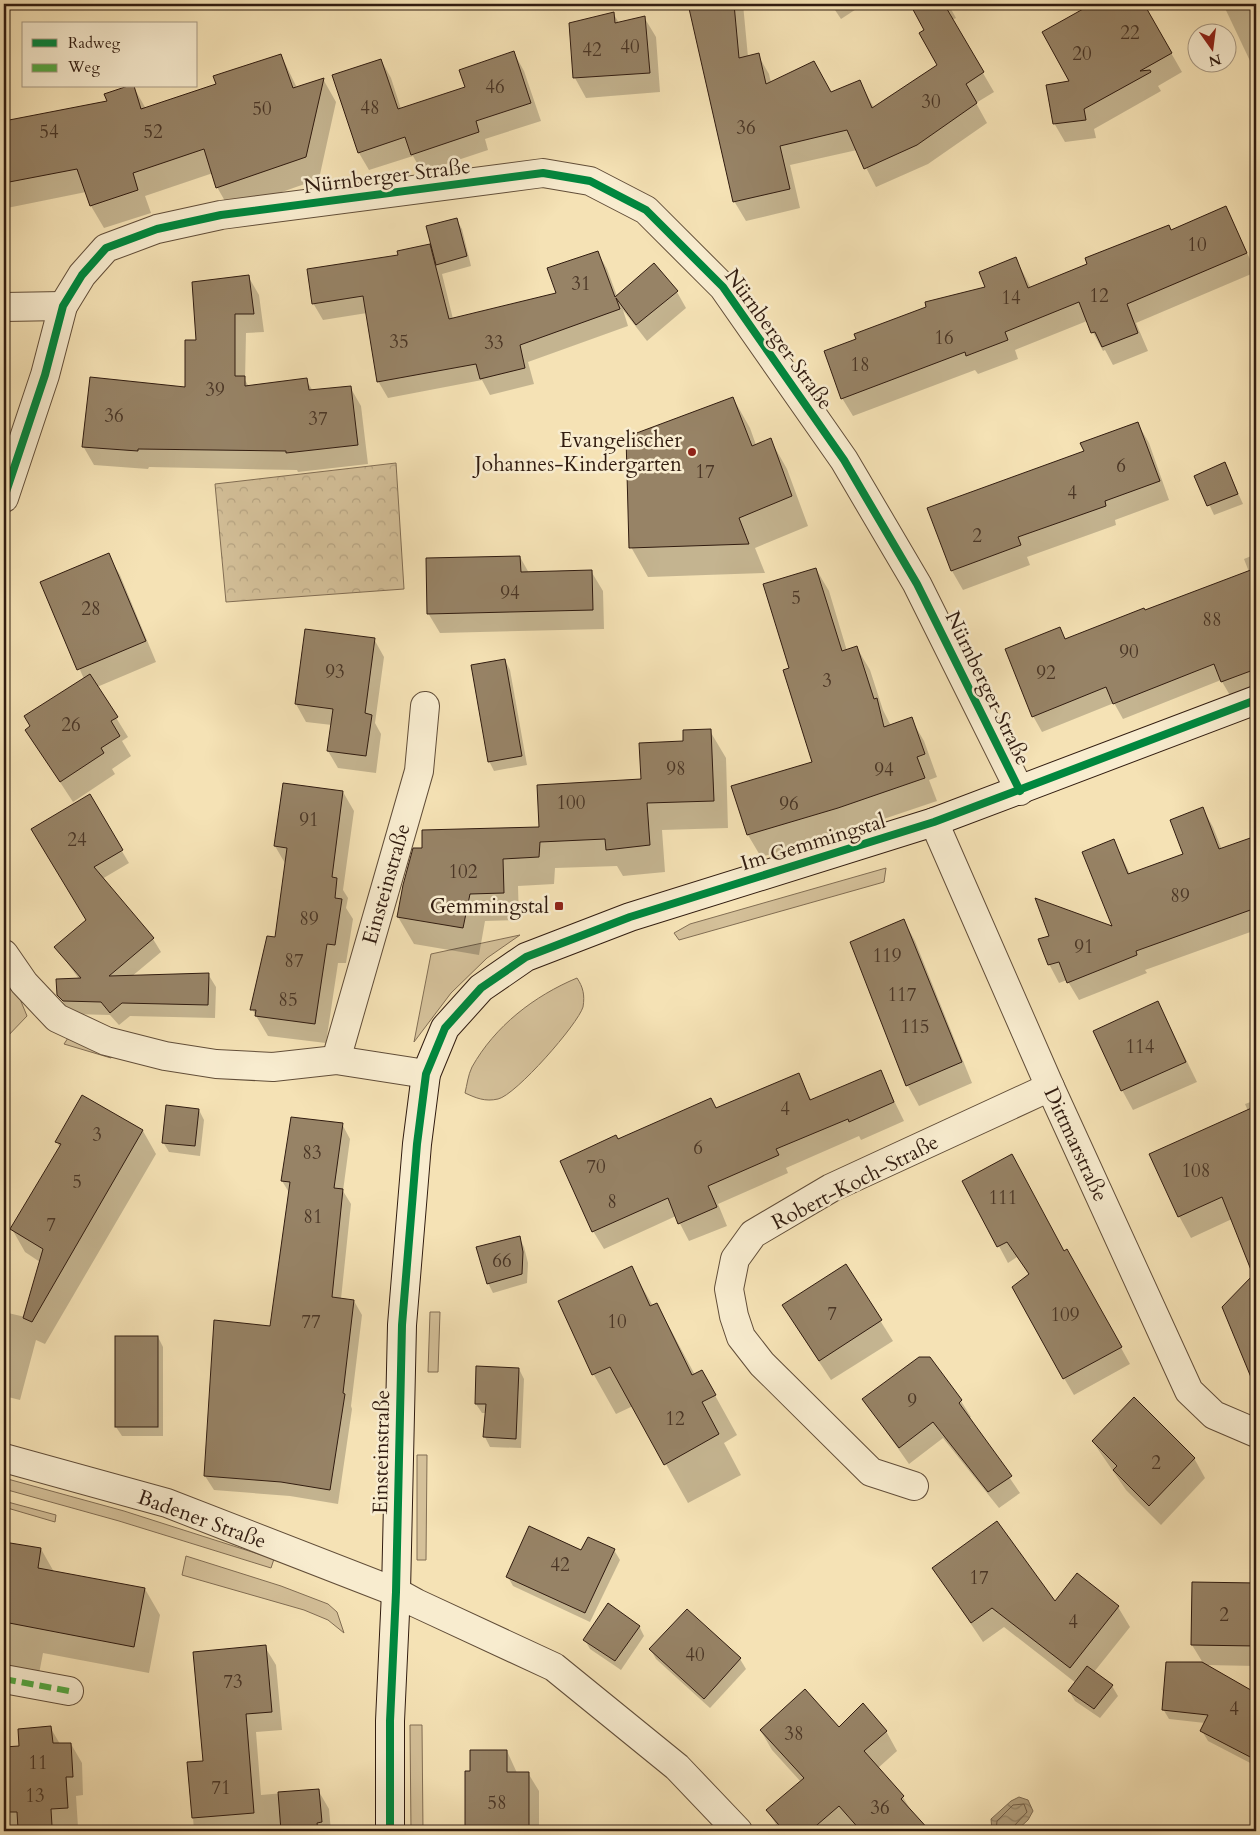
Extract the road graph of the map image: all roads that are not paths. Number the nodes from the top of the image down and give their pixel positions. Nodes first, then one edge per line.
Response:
1 (62, 306) junction
2 (4, 307) edge
3 (4, 498) edge
4 (1256, 700) edge
5 (425, 706) dead end
6 (1020, 791) junction
7 (934, 822) junction
8 (4, 954) edge
9 (336, 1060) junction
10 (426, 1074) junction
11 (1050, 1087) junction
12 (1256, 1433) edge
13 (4, 1458) edge
14 (914, 1486) dead end
15 (396, 1592) junction
16 (4, 1679) edge
17 (69, 1691) dead end
18 (390, 1831) edge
19 (738, 1831) edge

1 - 2 street
1 - 3 street, Nürnberger Straße
1 - 6 street, Nürnberger Straße
4 - 6 street, Im Gemmingstal
5 - 9 street, Einsteinstraße
6 - 7 street, Im Gemmingstal
7 - 10 street, Im Gemmingstal
7 - 11 street, Dittmarstraße
8 - 9 street
9 - 10 street
10 - 15 street, Einsteinstraße
11 - 12 street, Dittmarstraße
11 - 14 street, Robert-Koch-Straße
13 - 15 street, Badener Straße
15 - 18 street, Einsteinstraße
15 - 19 street, Badener Straße
16 - 17 street

